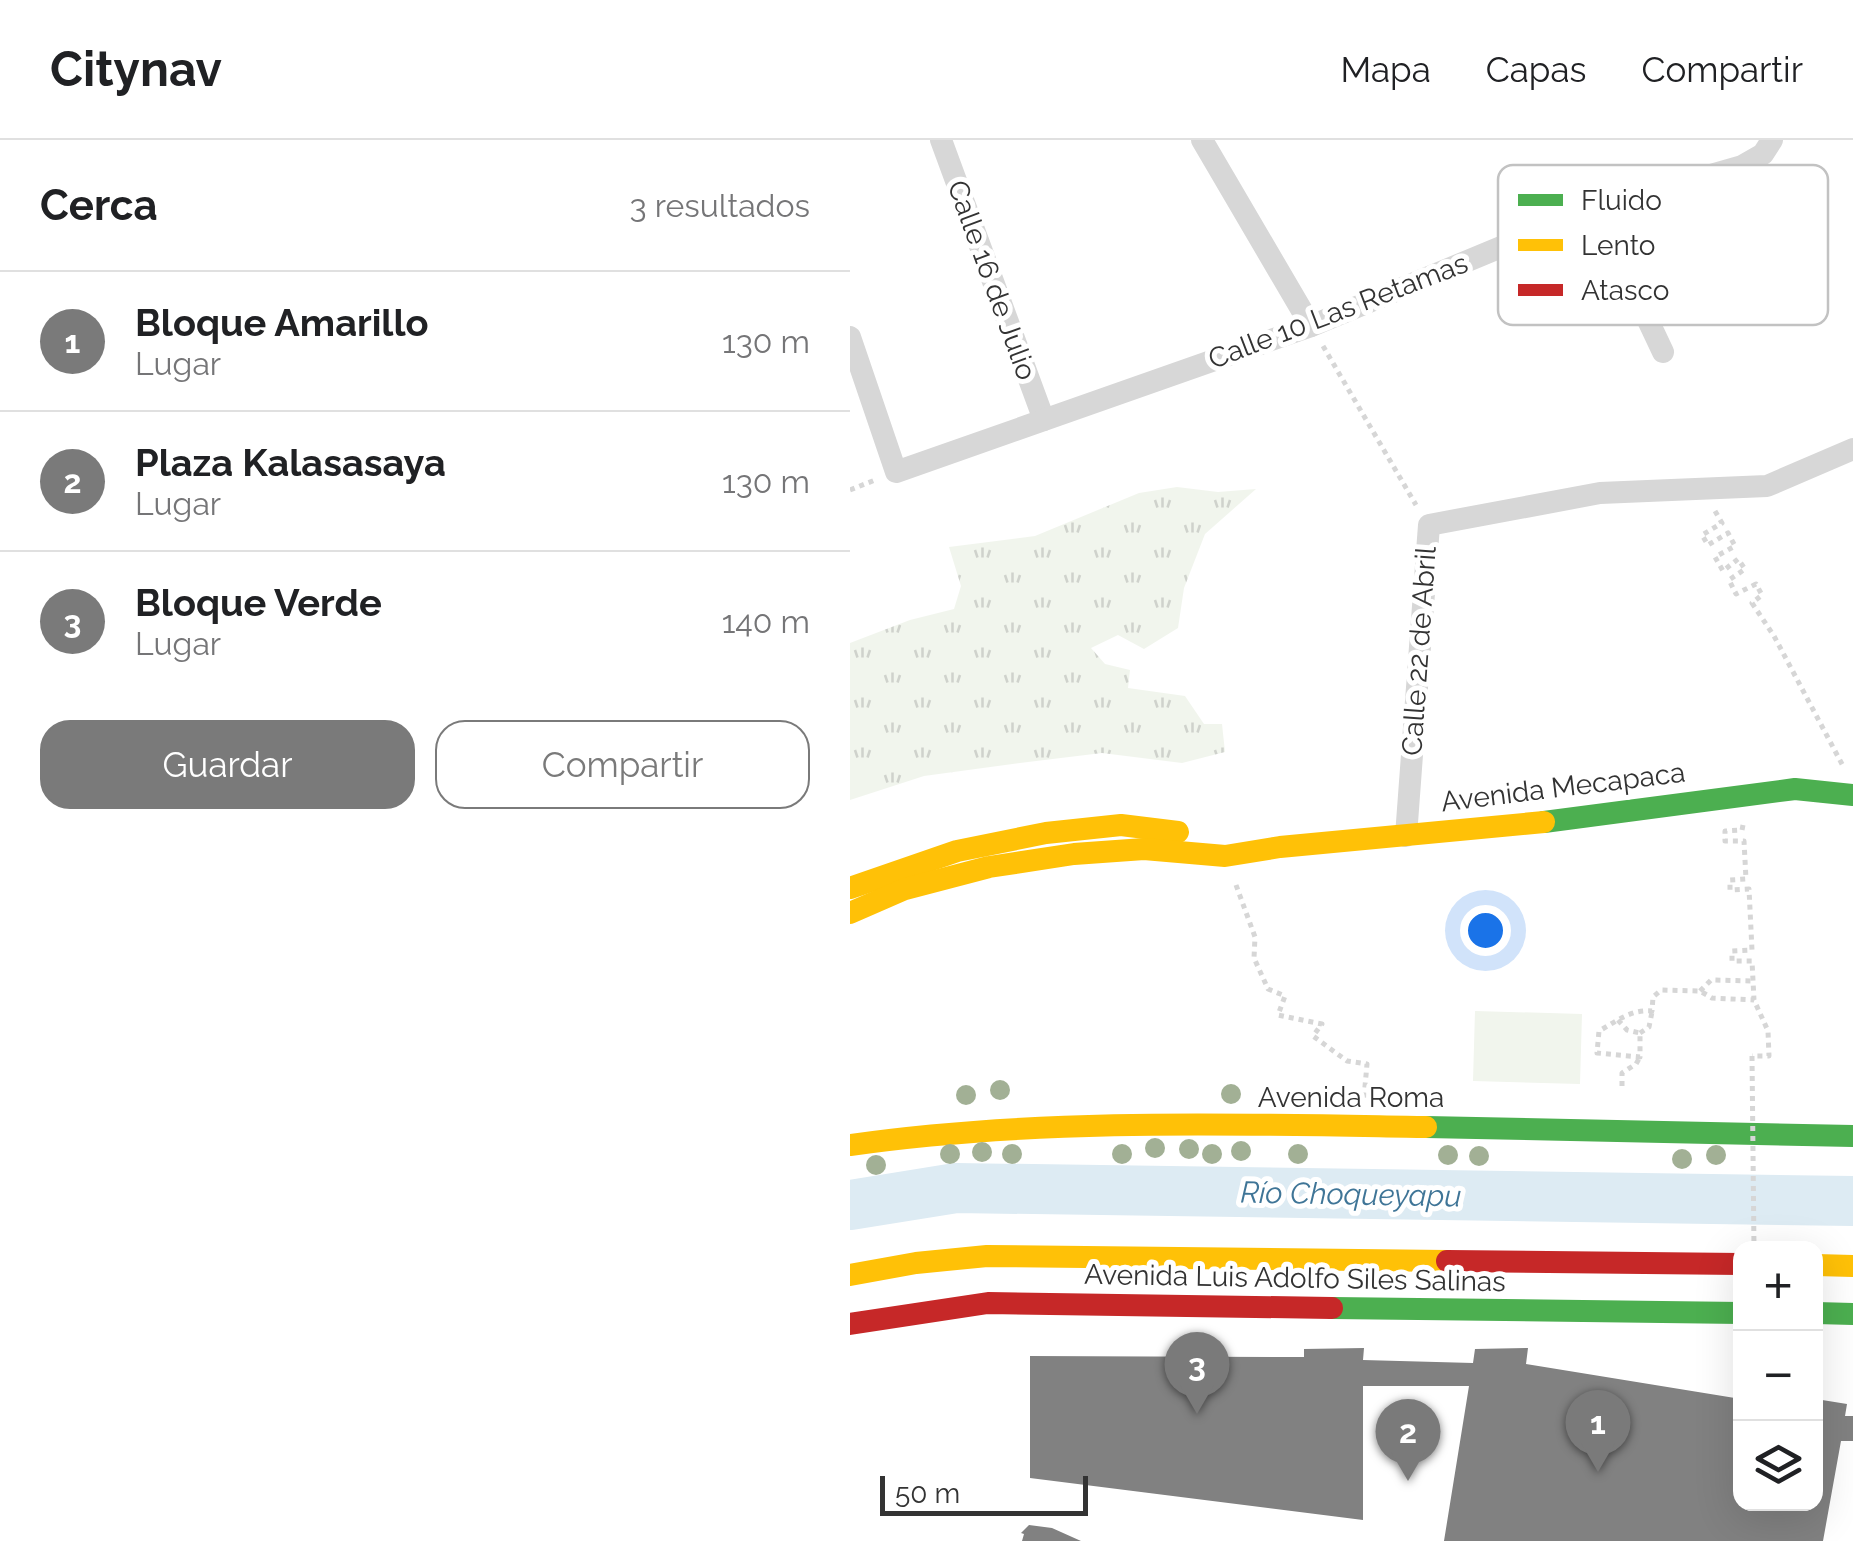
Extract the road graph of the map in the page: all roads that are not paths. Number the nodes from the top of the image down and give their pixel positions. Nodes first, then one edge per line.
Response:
1 (941, 140) edge
2 (1202, 140) edge
3 (1772, 140) edge
4 (1744, 165) edge
5 (1498, 248) edge
6 (1650, 325) edge
7 (1311, 326) junction
8 (850, 337) edge
9 (1663, 352) dead end
10 (1044, 420) junction
11 (1853, 449) edge
12 (1853, 795) edge
13 (1406, 836) junction
14 (1280, 847) junction
15 (850, 888) edge
16 (850, 913) edge
17 (1853, 1136) edge
18 (850, 1145) edge
19 (1733, 1264) edge
20 (1823, 1266) edge
21 (1853, 1266) edge
22 (850, 1276) edge
23 (1733, 1312) edge
24 (1823, 1314) edge
25 (1853, 1314) edge
26 (850, 1324) edge

1 - 10 street, Calle 16 de Julio
2 - 7 street
3 - 4 street, Calle 10 Las Retamas
5 - 7 street, Calle 10 Las Retamas
6 - 9 street
7 - 10 street, Calle 10 Las Retamas
8 - 10 street, Calle 10 Las Retamas
11 - 13 street, Calle 22 de Abril
12 - 13 main road, Avenida Mecapaca
13 - 14 main road, Avenida Mecapaca
14 - 15 main road, Avenida Mecapaca
14 - 16 main road, Avenida Mecapaca
17 - 18 main road, Avenida Roma
19 - 22 main road, Avenida Luis Adolfo Siles Salinas
20 - 21 main road
23 - 26 main road, Avenida Luis Adolfo Siles Salinas
24 - 25 main road

